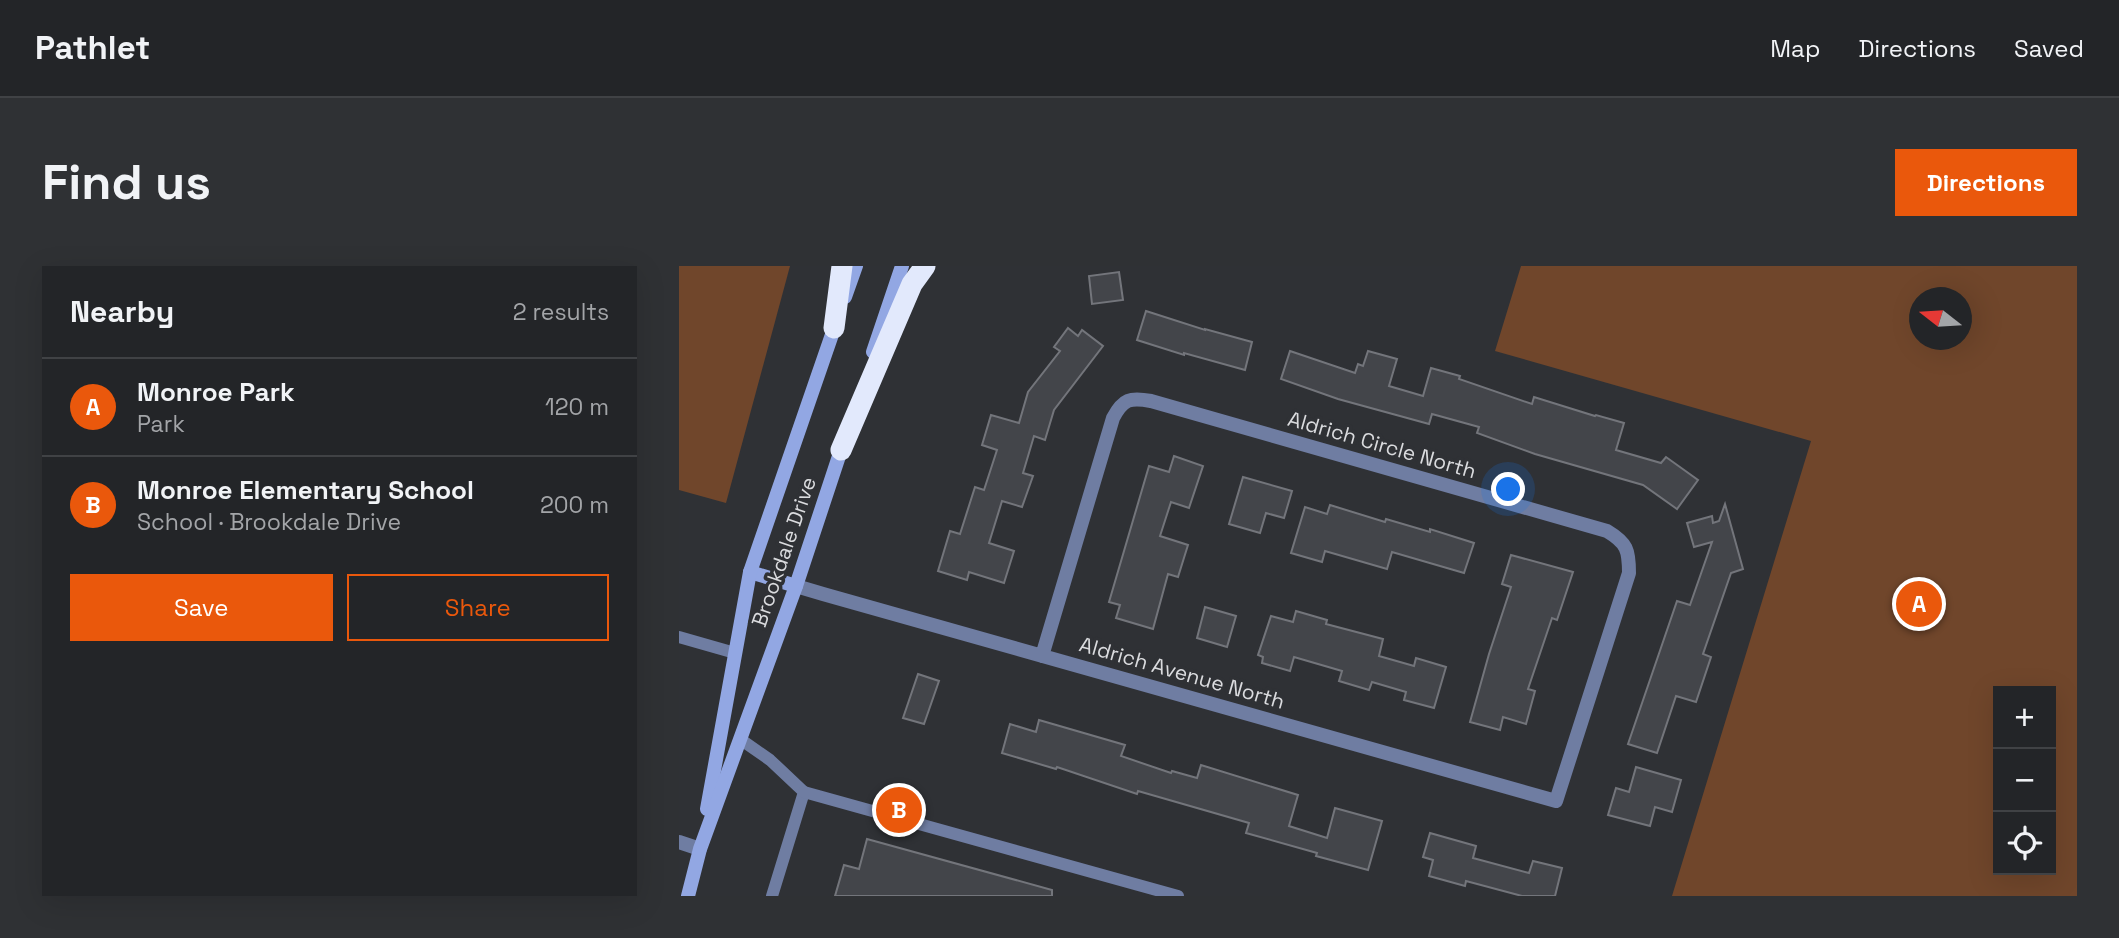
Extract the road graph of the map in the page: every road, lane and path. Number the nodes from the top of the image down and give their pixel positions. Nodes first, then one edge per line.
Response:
1 (842, 266) edge
2 (856, 266) edge
3 (901, 266) edge
4 (925, 266) edge
5 (834, 328) junction
6 (841, 450) junction
7 (750, 572) junction
8 (796, 586) junction
9 (679, 637) edge
10 (735, 653) junction
11 (1042, 656) junction
12 (740, 739) junction
13 (804, 792) junction
14 (1556, 801) joint
15 (679, 842) edge
16 (700, 849) junction
17 (688, 896) edge
18 (772, 896) edge
19 (1178, 896) edge

1 - 5 highway
2 - 5 street, Brookdale Drive
3 - 6 street, Brookdale Drive
4 - 6 highway
5 - 7 street, Brookdale Drive
6 - 8 street, Brookdale Drive
7 - 8 street
7 - 10 street, Brookdale Drive
8 - 11 street, Aldrich Avenue North
8 - 12 street, Brookdale Drive
9 - 10 lane
10 - 16 street, Brookdale Drive
11 - 14 street, Aldrich Avenue North
11 - 14 street, Aldrich Circle North
12 - 13 lane
12 - 16 street, Brookdale Drive
13 - 18 lane
13 - 19 lane
15 - 16 street
16 - 17 street, Brookdale Drive

